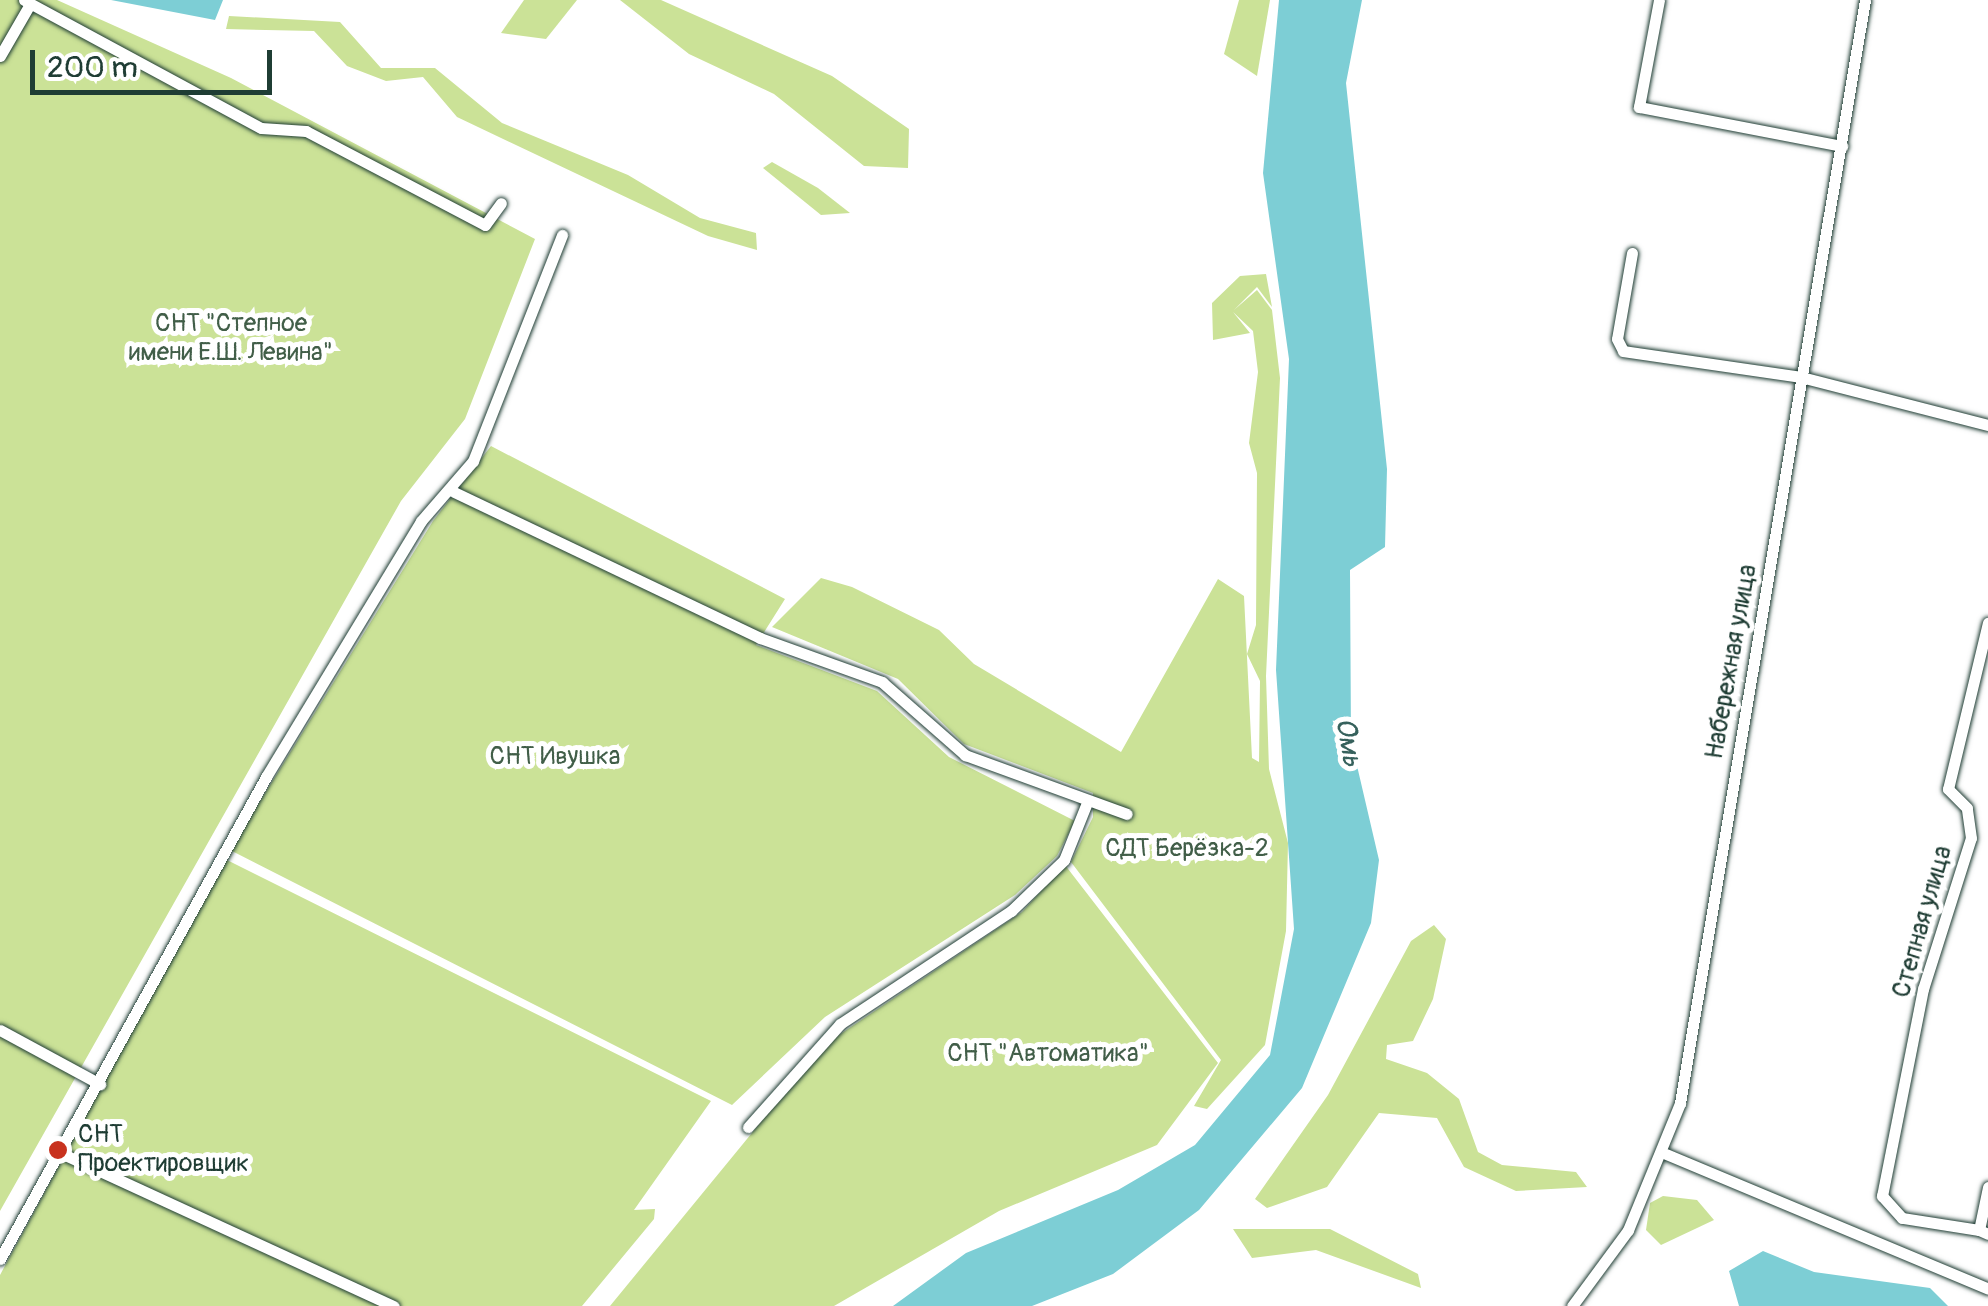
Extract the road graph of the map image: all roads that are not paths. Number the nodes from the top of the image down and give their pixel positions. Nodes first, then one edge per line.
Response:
1 (1658, 0) edge
2 (1865, 0) edge
3 (27, 2) edge
4 (0, 56) edge
5 (1842, 146) junction
6 (501, 203) dead end
7 (562, 235) dead end
8 (1632, 253) dead end
9 (1801, 378) junction
10 (1988, 425) edge
11 (454, 492) junction
12 (1988, 623) edge
13 (1086, 805) junction
14 (1126, 814) dead end
15 (0, 1030) edge
16 (100, 1084) junction
17 (748, 1128) dead end
18 (63, 1154) junction
19 (1666, 1154) junction
20 (1988, 1187) edge
21 (1983, 1232) edge
22 (0, 1259) edge
23 (1988, 1290) edge
24 (394, 1306) edge
25 (1572, 1306) edge

1 - 5 street
2 - 5 street, Набережная улица
3 - 4 street
3 - 6 street
5 - 9 street, Набережная улица
7 - 11 street
8 - 9 street
9 - 10 street
9 - 19 street, Набережная улица
11 - 13 street
11 - 16 street
12 - 21 street, Степная улица
13 - 14 street
13 - 17 street
15 - 16 street
16 - 18 street
18 - 22 street
18 - 24 street
19 - 23 street
19 - 25 street, Набережная улица
20 - 21 street

